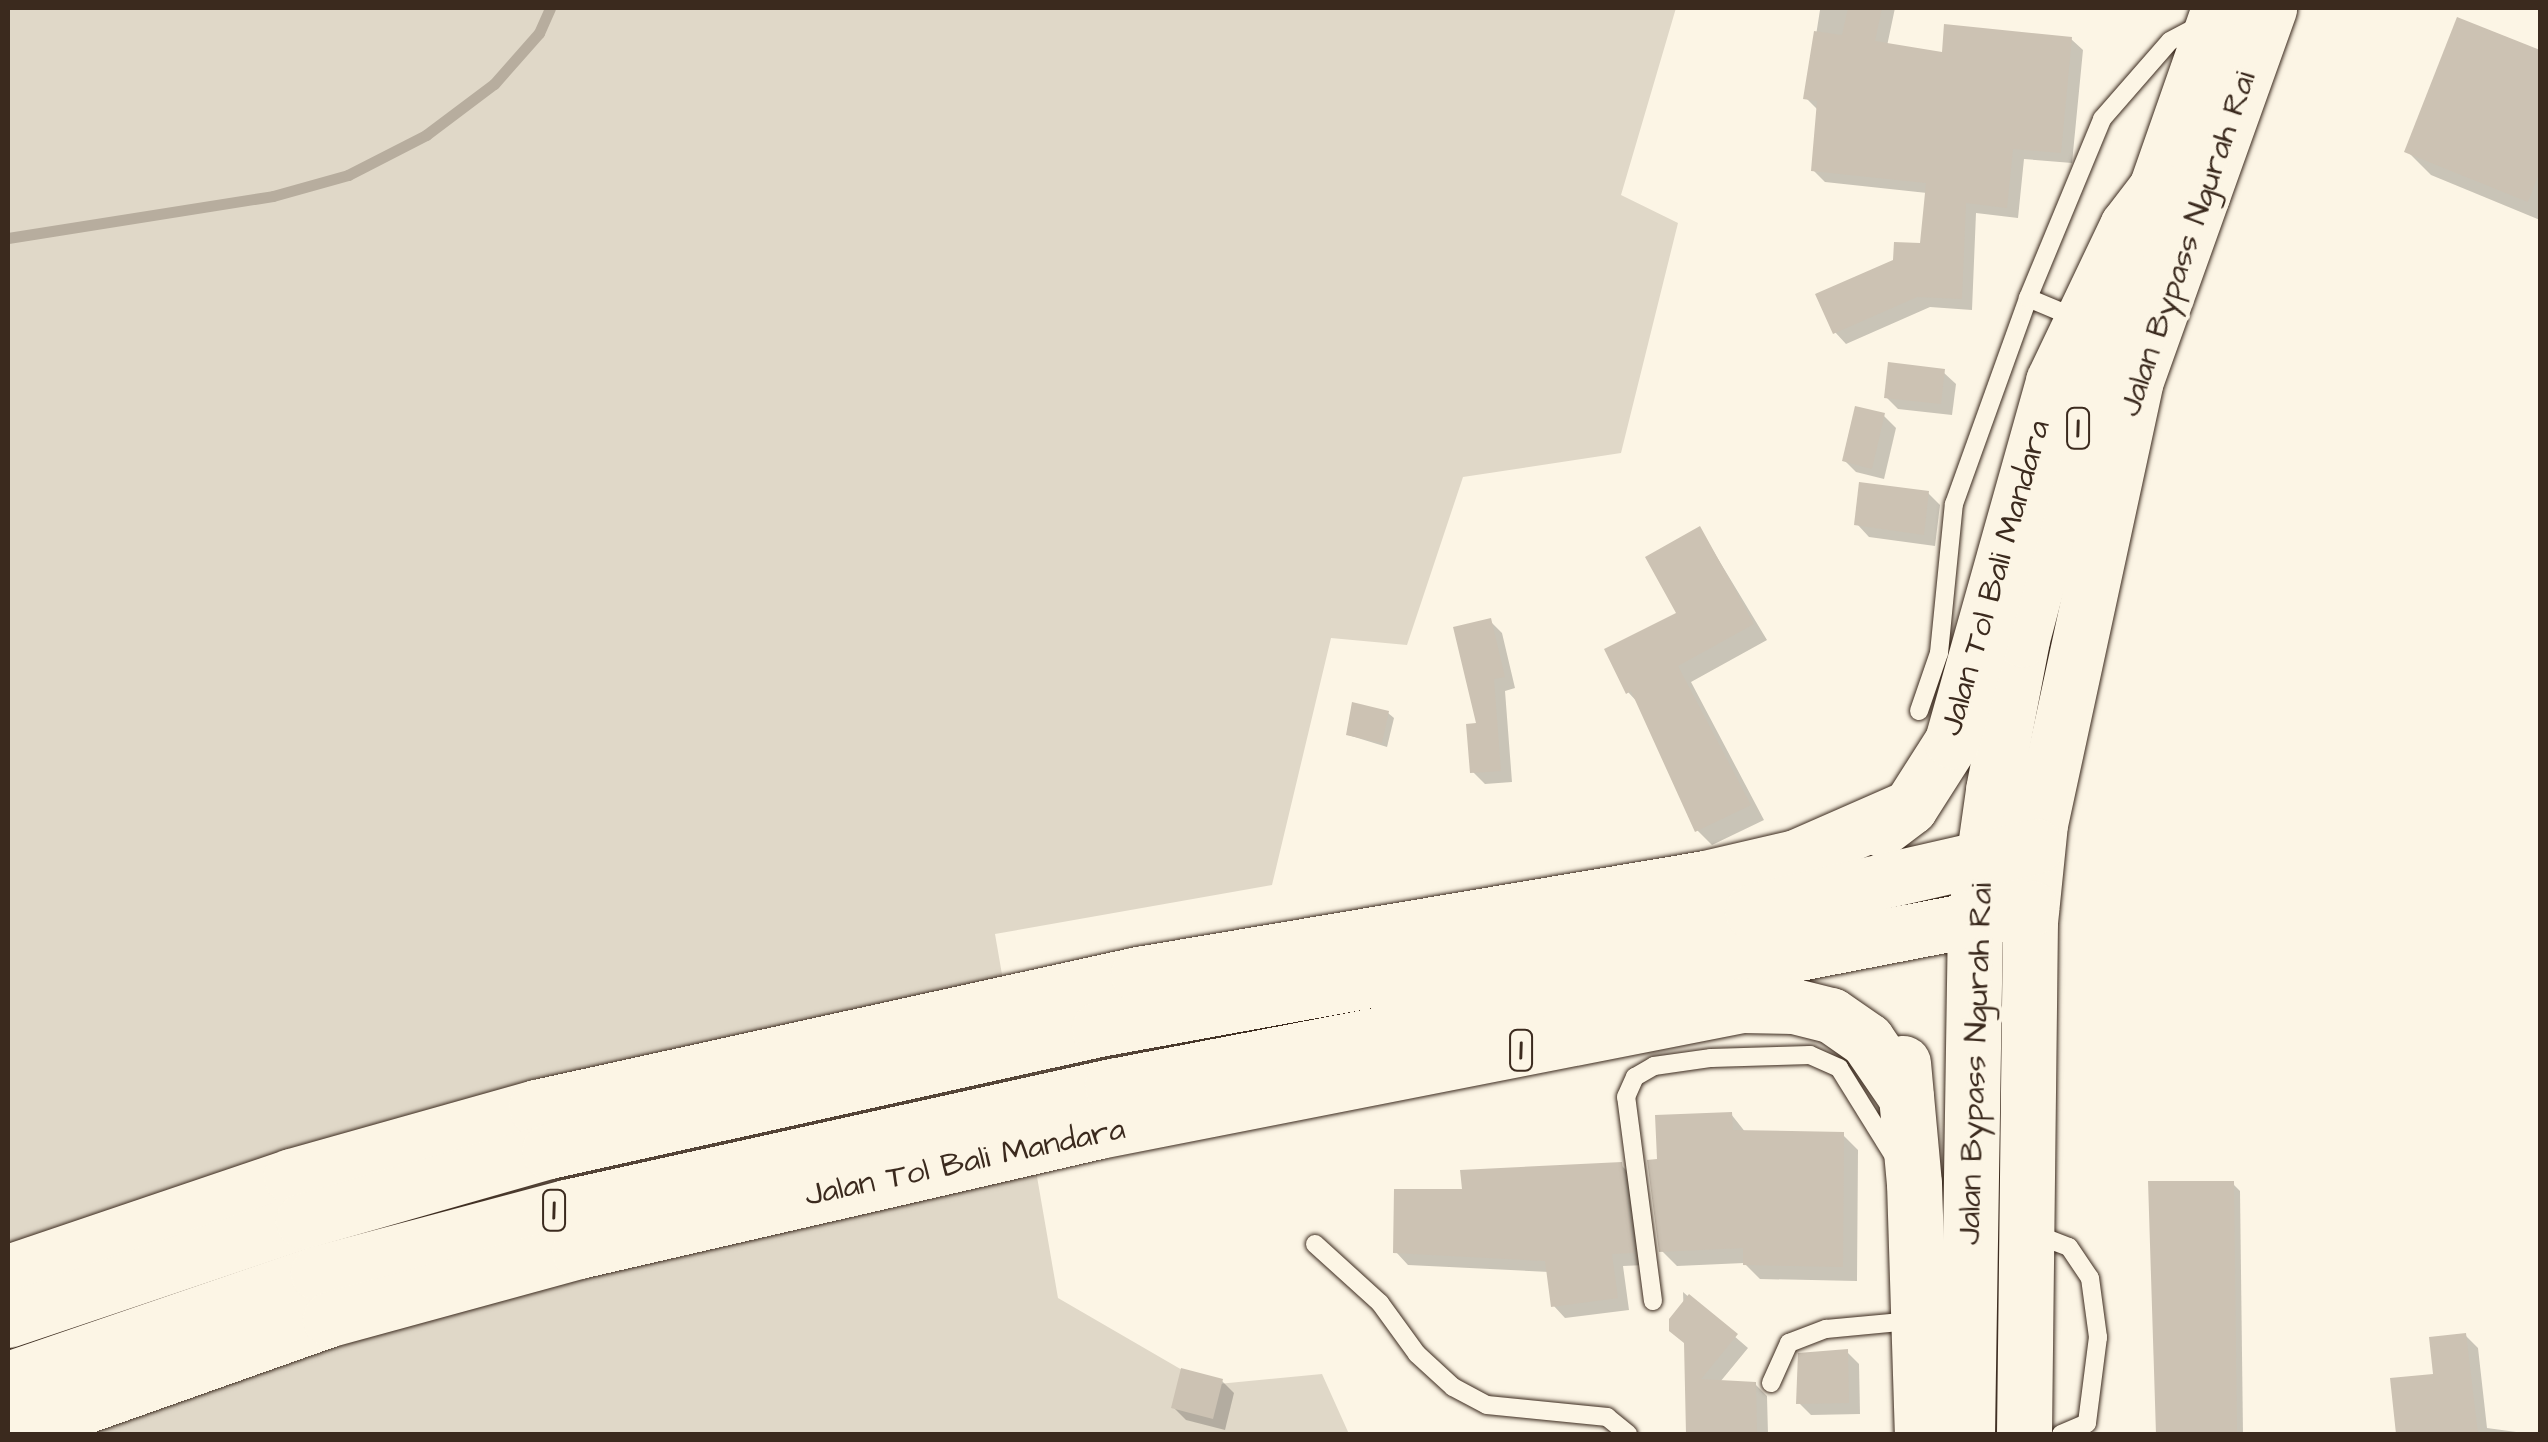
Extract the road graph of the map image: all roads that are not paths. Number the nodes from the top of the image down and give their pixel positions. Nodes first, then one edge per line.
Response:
1 (2269, 8) edge
2 (2217, 12) edge
3 (2156, 188) joint
4 (2028, 298) junction
5 (2097, 324) junction
6 (1920, 712) dead end
7 (1910, 807) junction
8 (2036, 846) junction
9 (1983, 861) junction
10 (2031, 908) junction
11 (1975, 916) junction
12 (1758, 935) junction
13 (1441, 965) junction
14 (1138, 974) junction
15 (1091, 1008) junction
16 (1906, 1097) junction
17 (1116, 1114) junction
18 (1943, 1181) junction
19 (2026, 1230) junction
20 (1314, 1244) dead end
21 (8, 1272) edge
22 (1653, 1301) dead end
23 (8, 1320) edge
24 (1942, 1321) junction
25 (8, 1379) edge
26 (1771, 1383) dead end
27 (8, 1433) edge
28 (1628, 1434) edge
29 (1922, 1434) edge
30 (1967, 1434) edge
31 (2024, 1434) edge
32 (2061, 1434) edge

1 - 8 highway, Jalan Bypass Ngurah Rai / 1
2 - 3 highway, Jalan Bypass Ngurah Rai / 1
2 - 4 lane
3 - 5 highway, Jalan Tol Bali Mandara / 1
4 - 5 lane
4 - 6 lane
5 - 7 highway, Jalan Tol Bali Mandara / 1
5 - 9 highway, Jalan Bypass Ngurah Rai / 1
7 - 12 highway, Jalan Tol Bali Mandara / 1
7 - 14 highway, Jalan Tol Bali Mandara / 1
8 - 9 highway, Jalan Tol Bali Mandara / 1
8 - 10 highway, Jalan Bypass Ngurah Rai / 1
9 - 11 highway, Jalan Bypass Ngurah Rai
9 - 12 highway, Jalan Tol Bali Mandara / 1
10 - 11 highway, Jalan Tol Bali Mandara / 1
10 - 19 highway, Jalan Bypass Ngurah Rai / 1
11 - 12 highway, Jalan Tol Bali Mandara / 1
11 - 18 highway, Jalan Bypass Ngurah Rai / 1
12 - 13 highway, Jalan Tol Bali Mandara / 1
12 - 16 highway, Jalan Tol Bali Mandara / 1
12 - 17 highway, Jalan Tol Bali Mandara / 1
13 - 14 highway, 1
13 - 15 highway, Jalan Tol Bali Mandara / 1
14 - 15 highway, Jalan Tol Bali Mandara / 1
15 - 21 highway, Jalan Tol Bali Mandara / 1
15 - 23 highway, Jalan Tol Bali Mandara / 1
16 - 17 highway, Jalan Tol Bali Mandara / 1
16 - 18 highway, Jalan Tol Bali Mandara / 1
17 - 25 highway, Jalan Tol Bali Mandara / 1
17 - 27 highway, Jalan Tol Bali Mandara / 1
18 - 22 lane
18 - 24 highway, Jalan Tol Bali Mandara / 1
19 - 31 highway, Jalan Bypass Ngurah Rai / 1
19 - 32 lane
20 - 28 lane
24 - 26 lane
24 - 29 highway, Jalan Tol Bali Mandara / 1
24 - 30 highway, 1

